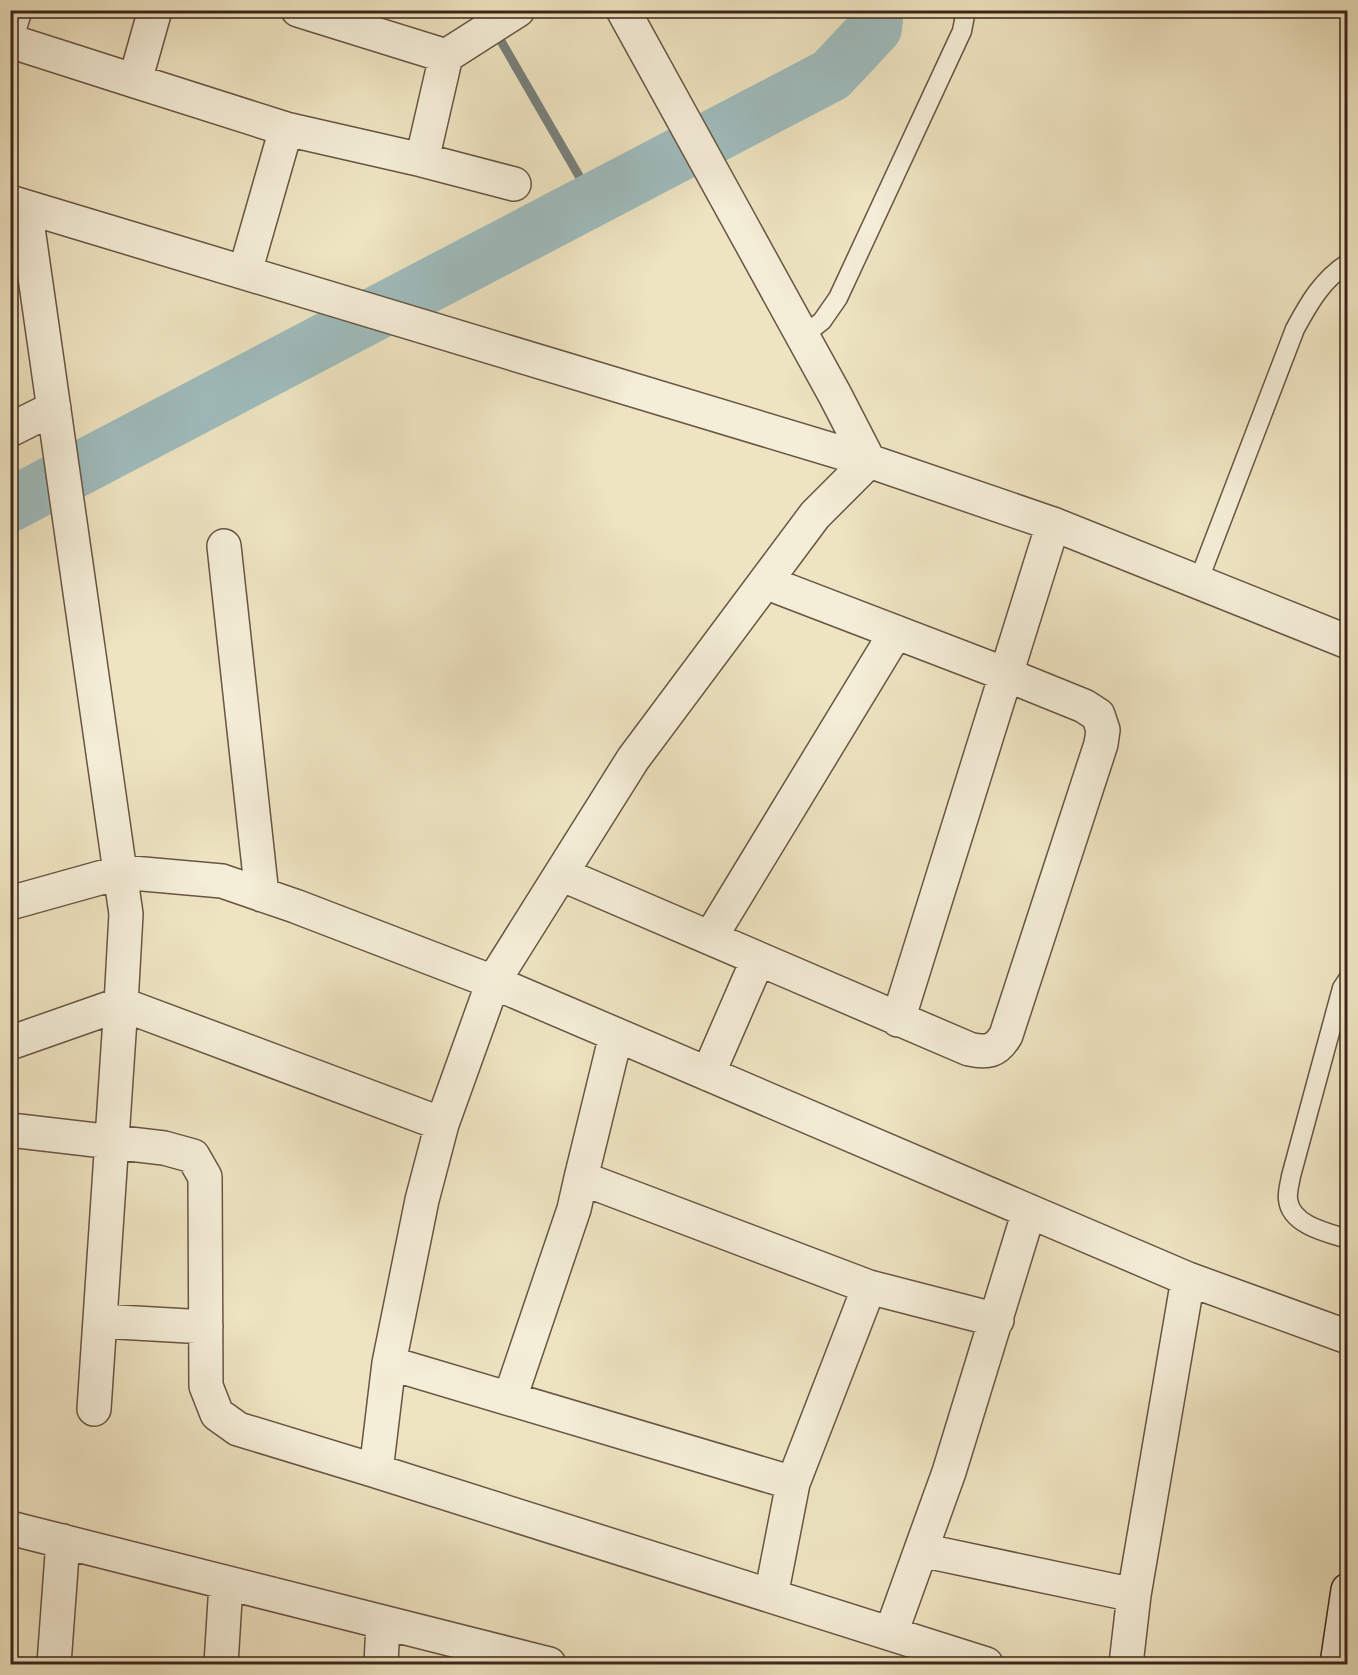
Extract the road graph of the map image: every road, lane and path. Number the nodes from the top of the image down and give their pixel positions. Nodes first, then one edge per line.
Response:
1 (15, 10) edge
2 (155, 10) edge
3 (298, 10) edge
4 (623, 10) edge
5 (966, 10) edge
6 (511, 15) edge
7 (10, 26) edge
8 (10, 41) edge
9 (456, 50) junction
10 (135, 81) junction
11 (286, 129) junction
12 (422, 160) junction
13 (514, 184) dead end
14 (18, 205) edge
15 (1347, 264) edge
16 (245, 272) junction
17 (803, 336) junction
18 (54, 408) junction
19 (11, 429) edge
20 (869, 461) junction
21 (1053, 525) junction
22 (224, 546) dead end
23 (765, 582) junction
24 (1198, 582) junction
25 (896, 632) junction
26 (1347, 642) edge
27 (1005, 674) junction
28 (121, 872) junction
29 (561, 874) junction
30 (262, 895) junction
31 (10, 903) edge
32 (710, 938) junction
33 (758, 959) junction
34 (1347, 979) edge
35 (493, 982) junction
36 (121, 1004) junction
37 (898, 1020) junction
38 (616, 1035) junction
39 (10, 1043) edge
40 (708, 1074) junction
41 (442, 1124) junction
42 (10, 1130) edge
43 (112, 1143) junction
44 (581, 1178) junction
45 (1029, 1211) junction
46 (1347, 1239) edge
47 (1188, 1280) junction
48 (869, 1287) junction
49 (997, 1320) junction
50 (100, 1321) junction
51 (206, 1327) junction
52 (1347, 1337) edge
53 (389, 1364) junction
54 (510, 1398) junction
55 (94, 1409) dead end
56 (376, 1471) junction
57 (793, 1483) junction
58 (10, 1528) edge
59 (63, 1541) junction
60 (921, 1550) junction
61 (226, 1584) junction
62 (1347, 1590) edge
63 (1134, 1595) junction
64 (771, 1596) junction
65 (382, 1623) junction
66 (891, 1633) junction
67 (54, 1665) edge
68 (221, 1665) edge
69 (381, 1665) edge
70 (549, 1665) edge
71 (986, 1665) edge
72 (1126, 1665) edge
73 (1337, 1665) edge

1 - 7 street
2 - 10 street
3 - 9 street
4 - 17 street
5 - 17 lane
6 - 9 street
8 - 10 street
9 - 12 street
10 - 11 street
11 - 12 street
11 - 16 street
12 - 13 street
14 - 16 street
14 - 18 street
15 - 24 lane
16 - 20 street
17 - 20 street
18 - 19 street
18 - 28 street
20 - 21 street
20 - 23 street
21 - 24 street
21 - 27 street
22 - 30 street
23 - 25 street
23 - 29 street
24 - 26 street
25 - 27 street
25 - 32 street
27 - 37 street
27 - 37 street
28 - 30 street
28 - 31 street
28 - 36 street
29 - 32 street
29 - 35 street
30 - 35 street
32 - 33 street
33 - 37 street
33 - 40 street
34 - 46 lane
35 - 38 street
35 - 41 street
36 - 39 street
36 - 41 street
36 - 43 street
38 - 40 street
38 - 44 street
40 - 45 street
41 - 53 street
42 - 43 street
43 - 50 street
43 - 51 street
44 - 48 street
44 - 54 street
45 - 47 street
45 - 49 street
47 - 52 street
47 - 63 street
48 - 49 street
48 - 57 street
49 - 60 street
50 - 51 street
50 - 55 street
51 - 56 street
53 - 54 street
53 - 56 street
54 - 57 street
56 - 64 street
57 - 64 street
58 - 59 street
59 - 61 street
59 - 67 street
60 - 63 street
60 - 66 street
61 - 65 street
61 - 68 street
62 - 73 street
63 - 72 street
64 - 66 street
65 - 69 street
65 - 70 street
66 - 71 street

